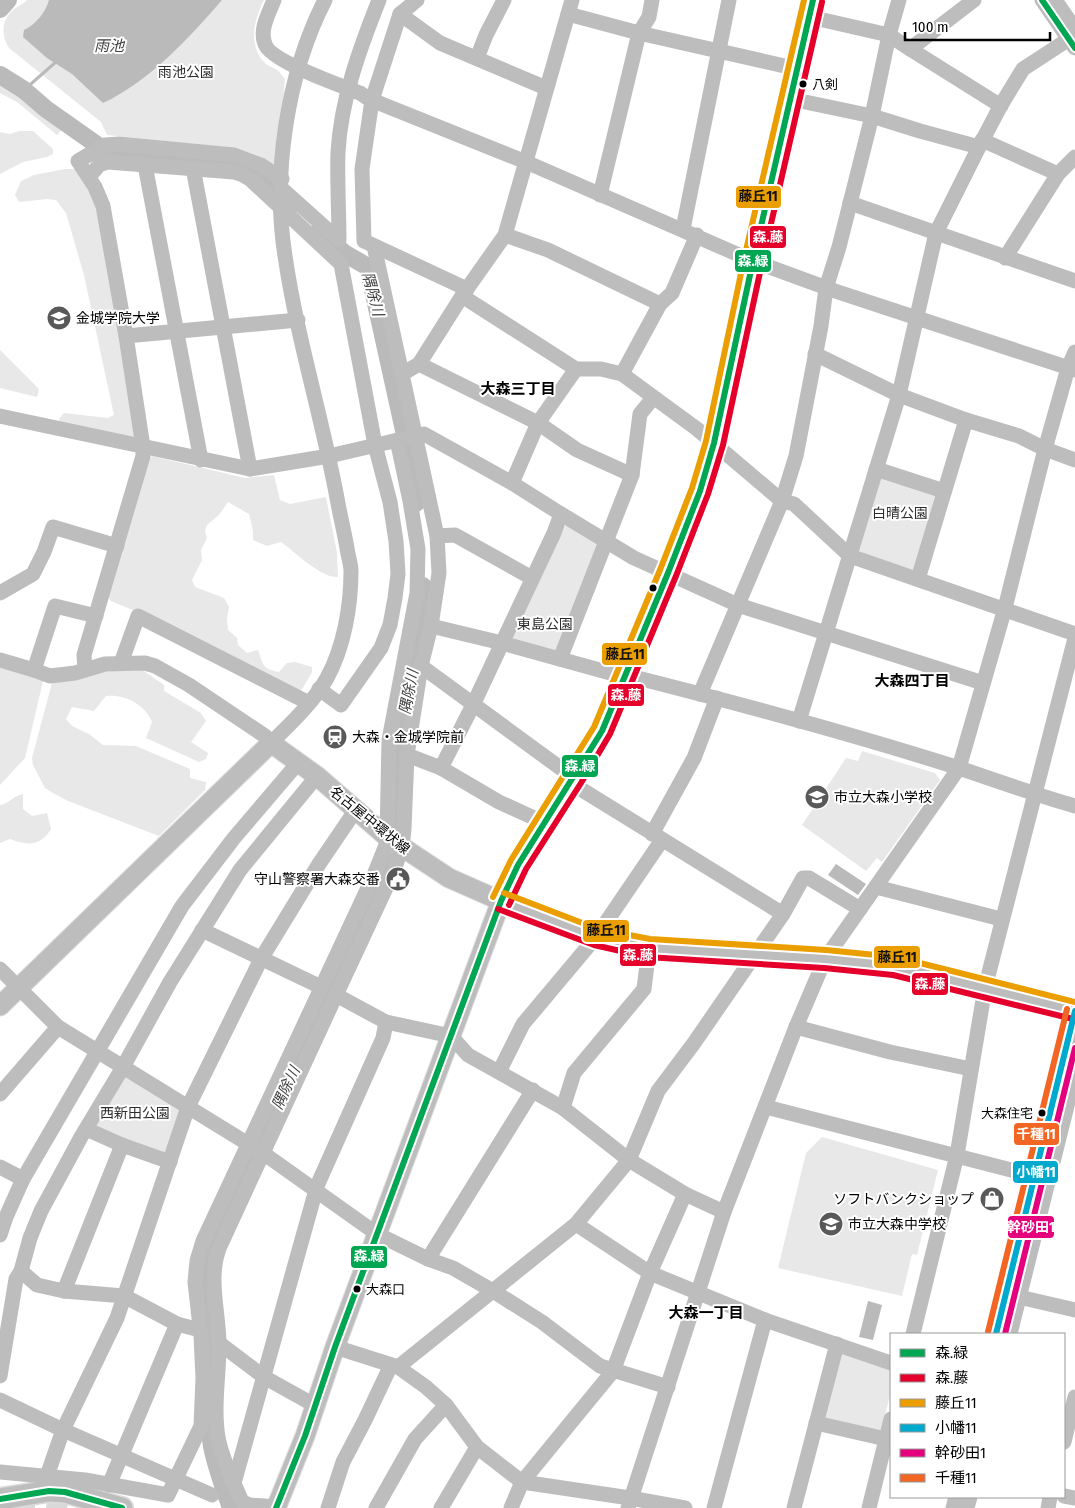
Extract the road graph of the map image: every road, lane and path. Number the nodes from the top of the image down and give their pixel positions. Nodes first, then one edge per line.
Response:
1 (274, 0) edge
2 (325, 0) edge
3 (379, 0) edge
4 (417, 0) edge
5 (504, 0) edge
6 (652, 0) edge
7 (729, 0) edge
8 (899, 0) edge
9 (974, 0) edge
10 (1042, 0) edge
11 (1055, 0) edge
12 (570, 7) edge
13 (812, 9) edge
14 (400, 14) junction
15 (639, 33) junction
16 (889, 35) junction
17 (1073, 39) edge
18 (910, 49) junction
19 (719, 51) junction
20 (477, 58) junction
21 (298, 67) junction
22 (798, 69) junction
23 (348, 88) junction
24 (546, 88) junction
25 (791, 99) junction
26 (372, 100) junction
27 (1001, 106) junction
28 (872, 116) junction
29 (980, 143) junction
30 (1075, 157) edge
31 (526, 162) junction
32 (145, 165) junction
33 (194, 168) junction
34 (1058, 174) junction
35 (89, 177) junction
36 (281, 193) junction
37 (600, 195) junction
38 (850, 203) junction
39 (682, 229) junction
40 (936, 233) junction
41 (505, 235) junction
42 (697, 235) junction
43 (374, 246) junction
44 (1005, 258) junction
45 (753, 261) junction
46 (1075, 281) edge
47 (826, 288) junction
48 (464, 292) junction
49 (660, 304) junction
50 (917, 318) junction
51 (298, 320) junction
52 (224, 326) junction
53 (177, 332) junction
54 (126, 336) junction
55 (1075, 352) edge
56 (816, 354) junction
57 (419, 364) junction
58 (576, 369) junction
59 (1072, 369) edge
60 (402, 374) junction
61 (622, 374) junction
62 (899, 395) junction
63 (653, 398) junction
64 (0, 416) edge
65 (966, 420) junction
66 (538, 423) junction
67 (405, 439) junction
68 (714, 443) junction
69 (376, 445) junction
70 (143, 447) junction
71 (1045, 449) junction
72 (329, 456) junction
73 (201, 460) junction
74 (1075, 460) edge
75 (250, 469) junction
76 (876, 469) junction
77 (632, 475) junction
78 (512, 483) junction
79 (944, 491) junction
80 (782, 501) junction
81 (561, 514) junction
82 (437, 536) junction
83 (605, 540) junction
84 (116, 546) junction
85 (850, 556) junction
86 (668, 573) junction
87 (532, 578) junction
88 (918, 579) junction
89 (0, 593) edge
90 (738, 605) junction
91 (1004, 608) junction
92 (96, 616) junction
93 (431, 626) junction
94 (827, 632) junction
95 (1075, 634) edge
96 (1075, 638) edge
97 (502, 643) junction
98 (560, 659) junction
99 (0, 660) edge
100 (121, 663) junction
101 (421, 666) junction
102 (85, 669) junction
103 (34, 670) junction
104 (626, 675) junction
105 (983, 683) junction
106 (319, 689) junction
107 (700, 694) junction
108 (717, 698) junction
109 (309, 703) junction
110 (473, 705) junction
111 (799, 721) junction
112 (271, 743) junction
113 (407, 755) junction
114 (298, 762) junction
115 (441, 768) junction
116 (959, 768) junction
117 (317, 776) junction
118 (573, 781) junction
119 (1036, 795) junction
120 (1075, 806) edge
121 (355, 811) junction
122 (545, 823) junction
123 (657, 837) junction
124 (394, 843) junction
125 (876, 887) junction
126 (501, 901) junction
127 (860, 909) junction
128 (783, 914) junction
129 (1001, 919) junction
130 (202, 930) junction
131 (596, 937) junction
132 (649, 948) junction
133 (754, 955) junction
134 (825, 959) junction
135 (261, 960) junction
136 (0, 969) edge
137 (320, 987) junction
138 (20, 988) junction
139 (985, 988) junction
140 (336, 995) junction
141 (0, 1006) edge
142 (1075, 1011) edge
143 (386, 1022) junction
144 (58, 1027) junction
145 (796, 1027) junction
146 (451, 1036) junction
147 (97, 1050) junction
148 (123, 1067) junction
149 (971, 1070) junction
150 (499, 1072) junction
151 (1075, 1074) edge
152 (533, 1090) junction
153 (0, 1094) edge
154 (188, 1107) junction
155 (766, 1107) junction
156 (564, 1108) junction
157 (1069, 1123) edge
158 (86, 1129) junction
159 (248, 1144) junction
160 (122, 1145) junction
161 (263, 1153) junction
162 (956, 1155) junction
163 (629, 1160) junction
164 (170, 1162) junction
165 (0, 1167) edge
166 (1035, 1176) junction
167 (23, 1179) junction
168 (316, 1191) junction
169 (685, 1194) junction
170 (724, 1212) junction
171 (576, 1224) junction
172 (377, 1234) junction
173 (0, 1235) edge
174 (428, 1259) junction
175 (21, 1271) junction
176 (650, 1273) junction
177 (64, 1291) junction
178 (493, 1292) junction
179 (697, 1293) junction
180 (124, 1296) junction
181 (1019, 1297) junction
182 (1075, 1310) edge
183 (766, 1320) junction
184 (177, 1324) junction
185 (200, 1330) junction
186 (912, 1333) edge
187 (996, 1333) edge
188 (1010, 1333) edge
189 (219, 1343) junction
190 (837, 1344) junction
191 (335, 1347) junction
192 (890, 1363) edge
193 (395, 1366) junction
194 (613, 1371) junction
195 (0, 1376) edge
196 (264, 1378) junction
197 (668, 1387) junction
198 (1075, 1397) edge
199 (0, 1400) edge
200 (446, 1405) junction
201 (316, 1406) junction
202 (816, 1423) junction
203 (890, 1423) edge
204 (62, 1430) junction
205 (1065, 1438) edge
206 (886, 1439) junction
207 (477, 1447) junction
208 (121, 1454) junction
209 (0, 1472) edge
210 (47, 1476) junction
211 (177, 1479) junction
212 (522, 1482) junction
213 (234, 1483) junction
214 (110, 1485) junction
215 (212, 1495) dead end
216 (0, 1499) edge
217 (629, 1503) edge
218 (122, 1508) edge
219 (277, 1508) edge
220 (328, 1508) edge
221 (376, 1508) edge
222 (441, 1508) edge
223 (511, 1508) edge
224 (686, 1508) edge
225 (714, 1508) edge
226 (794, 1508) edge
227 (869, 1508) edge

1 - 21 street
2 - 21 street
3 - 23 street
4 - 14 street
5 - 20 street
6 - 15 street
7 - 19 street
8 - 16 street
9 - 18 street
10 - 17 street
11 - 17 street
12 - 15 street
12 - 24 street
13 - 16 street
13 - 22 main road
14 - 20 street
14 - 26 street
15 - 19 street
15 - 37 street
16 - 18 street
16 - 28 street
17 - 27 street
18 - 27 street
19 - 22 street
19 - 39 street
20 - 24 street
21 - 23 street
21 - 36 street
22 - 25 main road
23 - 26 street
23 - 36 street
24 - 31 street
25 - 28 street
25 - 45 main road
26 - 31 street
26 - 43 street
27 - 29 street
28 - 29 street
28 - 38 street
29 - 34 street
29 - 40 street
30 - 34 street
31 - 37 street
31 - 41 street
32 - 33 street
32 - 35 street
32 - 53 street
33 - 36 street
33 - 52 street
34 - 44 street
35 - 36 street
35 - 54 street
36 - 51 street
36 - 69 street
37 - 39 street
38 - 40 street
38 - 47 street
39 - 42 street
40 - 44 street
40 - 50 street
41 - 48 street
41 - 49 street
42 - 45 street
42 - 49 street
43 - 48 street
43 - 60 street
44 - 46 street
45 - 47 street
45 - 68 main road
47 - 50 street
47 - 56 street
48 - 57 street
48 - 58 street
49 - 61 street
50 - 59 street
50 - 62 street
51 - 52 street
51 - 72 street
52 - 53 street
52 - 75 street
53 - 54 street
53 - 73 street
54 - 70 street
55 - 59 street
56 - 62 street
56 - 80 street
57 - 60 street
57 - 66 street
58 - 61 street
58 - 66 street
59 - 71 street
60 - 67 street
61 - 63 street
62 - 65 street
62 - 76 street
63 - 68 street
63 - 77 street
64 - 70 street
65 - 71 street
65 - 79 street
66 - 77 street
66 - 78 street
67 - 69 street
67 - 78 street
67 - 82 street
67 - 124 street
68 - 80 street
68 - 86 main road
69 - 72 street
69 - 106 street
70 - 73 street
70 - 84 street
71 - 74 street
71 - 91 street
72 - 75 street
72 - 106 street
73 - 75 street
76 - 79 street
76 - 85 street
77 - 83 street
78 - 81 street
79 - 88 street
80 - 85 street
80 - 90 street
81 - 83 street
81 - 87 street
82 - 87 street
82 - 93 street
83 - 86 street
83 - 98 street
84 - 89 street
84 - 92 street
85 - 88 street
85 - 94 street
86 - 90 street
86 - 104 main road
87 - 97 street
88 - 91 street
90 - 94 street
90 - 107 street
91 - 95 street
91 - 105 street
92 - 102 street
92 - 103 street
93 - 97 street
93 - 101 street
94 - 105 street
94 - 111 street
96 - 119 street
97 - 98 street
97 - 110 street
98 - 104 street
99 - 103 street
100 - 102 street
100 - 109 street
100 - 112 street
101 - 110 street
101 - 113 street
102 - 103 street
104 - 107 street
104 - 118 main road
105 - 116 street
106 - 109 street
107 - 108 street
108 - 111 street
108 - 123 street
109 - 112 street
110 - 115 street
110 - 118 street
111 - 116 street
112 - 114 main road, 名古屋中環状線
112 - 138 main road
113 - 115 street
113 - 124 street
114 - 117 main road, 名古屋中環状線
114 - 147 street
115 - 122 street
116 - 119 street
116 - 125 street
117 - 121 main road, 名古屋中環状線
117 - 130 street
118 - 122 main road
118 - 123 street
119 - 120 street
119 - 129 street
121 - 124 main road, 名古屋中環状線
121 - 135 street
122 - 126 main road
123 - 128 street
123 - 131 street
124 - 126 main road, 名古屋中環状線
124 - 137 street
124 - 140 street
125 - 127 street
125 - 129 street
126 - 131 main road, 名古屋中環状線
126 - 146 main road
127 - 128 street
127 - 134 street
128 - 133 street
129 - 139 street
130 - 135 street
130 - 148 street
131 - 132 main road, 名古屋中環状線
131 - 150 street
132 - 133 main road, 名古屋中環状線
132 - 156 street
133 - 134 main road, 名古屋中環状線
133 - 163 street
134 - 139 main road, 名古屋中環状線
134 - 145 street
135 - 137 street
135 - 154 street
136 - 138 street
137 - 159 street
138 - 141 main road
138 - 144 street
139 - 142 main road, 名古屋中環状線
139 - 149 street
140 - 143 street
140 - 161 street
142 - 166 street
143 - 146 street
143 - 168 street
144 - 147 street
144 - 153 street
145 - 149 street
145 - 155 street
146 - 150 street
146 - 172 main road
147 - 148 street
147 - 167 street
148 - 154 street
148 - 158 street
149 - 162 street
150 - 152 street
151 - 157 street
152 - 156 street
152 - 174 street
154 - 159 street
154 - 164 street
155 - 162 street
155 - 170 street
156 - 163 street
157 - 181 street
158 - 160 street
158 - 175 street
159 - 161 street
159 - 185 street
160 - 164 street
160 - 177 street
161 - 168 street
161 - 189 street
162 - 166 street
162 - 186 street
163 - 169 street
163 - 171 street
164 - 180 street
165 - 167 street
166 - 187 street
167 - 173 street
168 - 172 street
168 - 196 street
169 - 170 street
169 - 176 street
170 - 179 street
171 - 176 street
171 - 178 street
172 - 174 street
172 - 191 main road
174 - 178 street
175 - 177 street
175 - 195 street
176 - 179 street
176 - 194 street
177 - 180 street
178 - 193 street
178 - 194 street
179 - 183 street
179 - 197 street
180 - 184 street
180 - 204 street
181 - 182 street
181 - 188 street
183 - 190 street
183 - 225 street
184 - 185 street
184 - 208 street
185 - 211 street
189 - 196 street
189 - 213 street
190 - 192 street
190 - 202 street
191 - 193 street
191 - 201 main road
193 - 200 street
193 - 220 street
194 - 197 street
194 - 212 street
196 - 201 street
196 - 213 street
197 - 217 street
198 - 205 street
199 - 204 street
200 - 207 street
200 - 221 street
201 - 219 main road
202 - 206 street
202 - 226 street
203 - 206 street
204 - 208 street
204 - 210 street
206 - 227 street
207 - 212 street
207 - 222 street
208 - 211 street
208 - 214 street
209 - 210 street
210 - 214 street
211 - 214 street
211 - 215 street
212 - 217 street
212 - 223 street
213 - 219 street
216 - 218 highway
217 - 224 street

